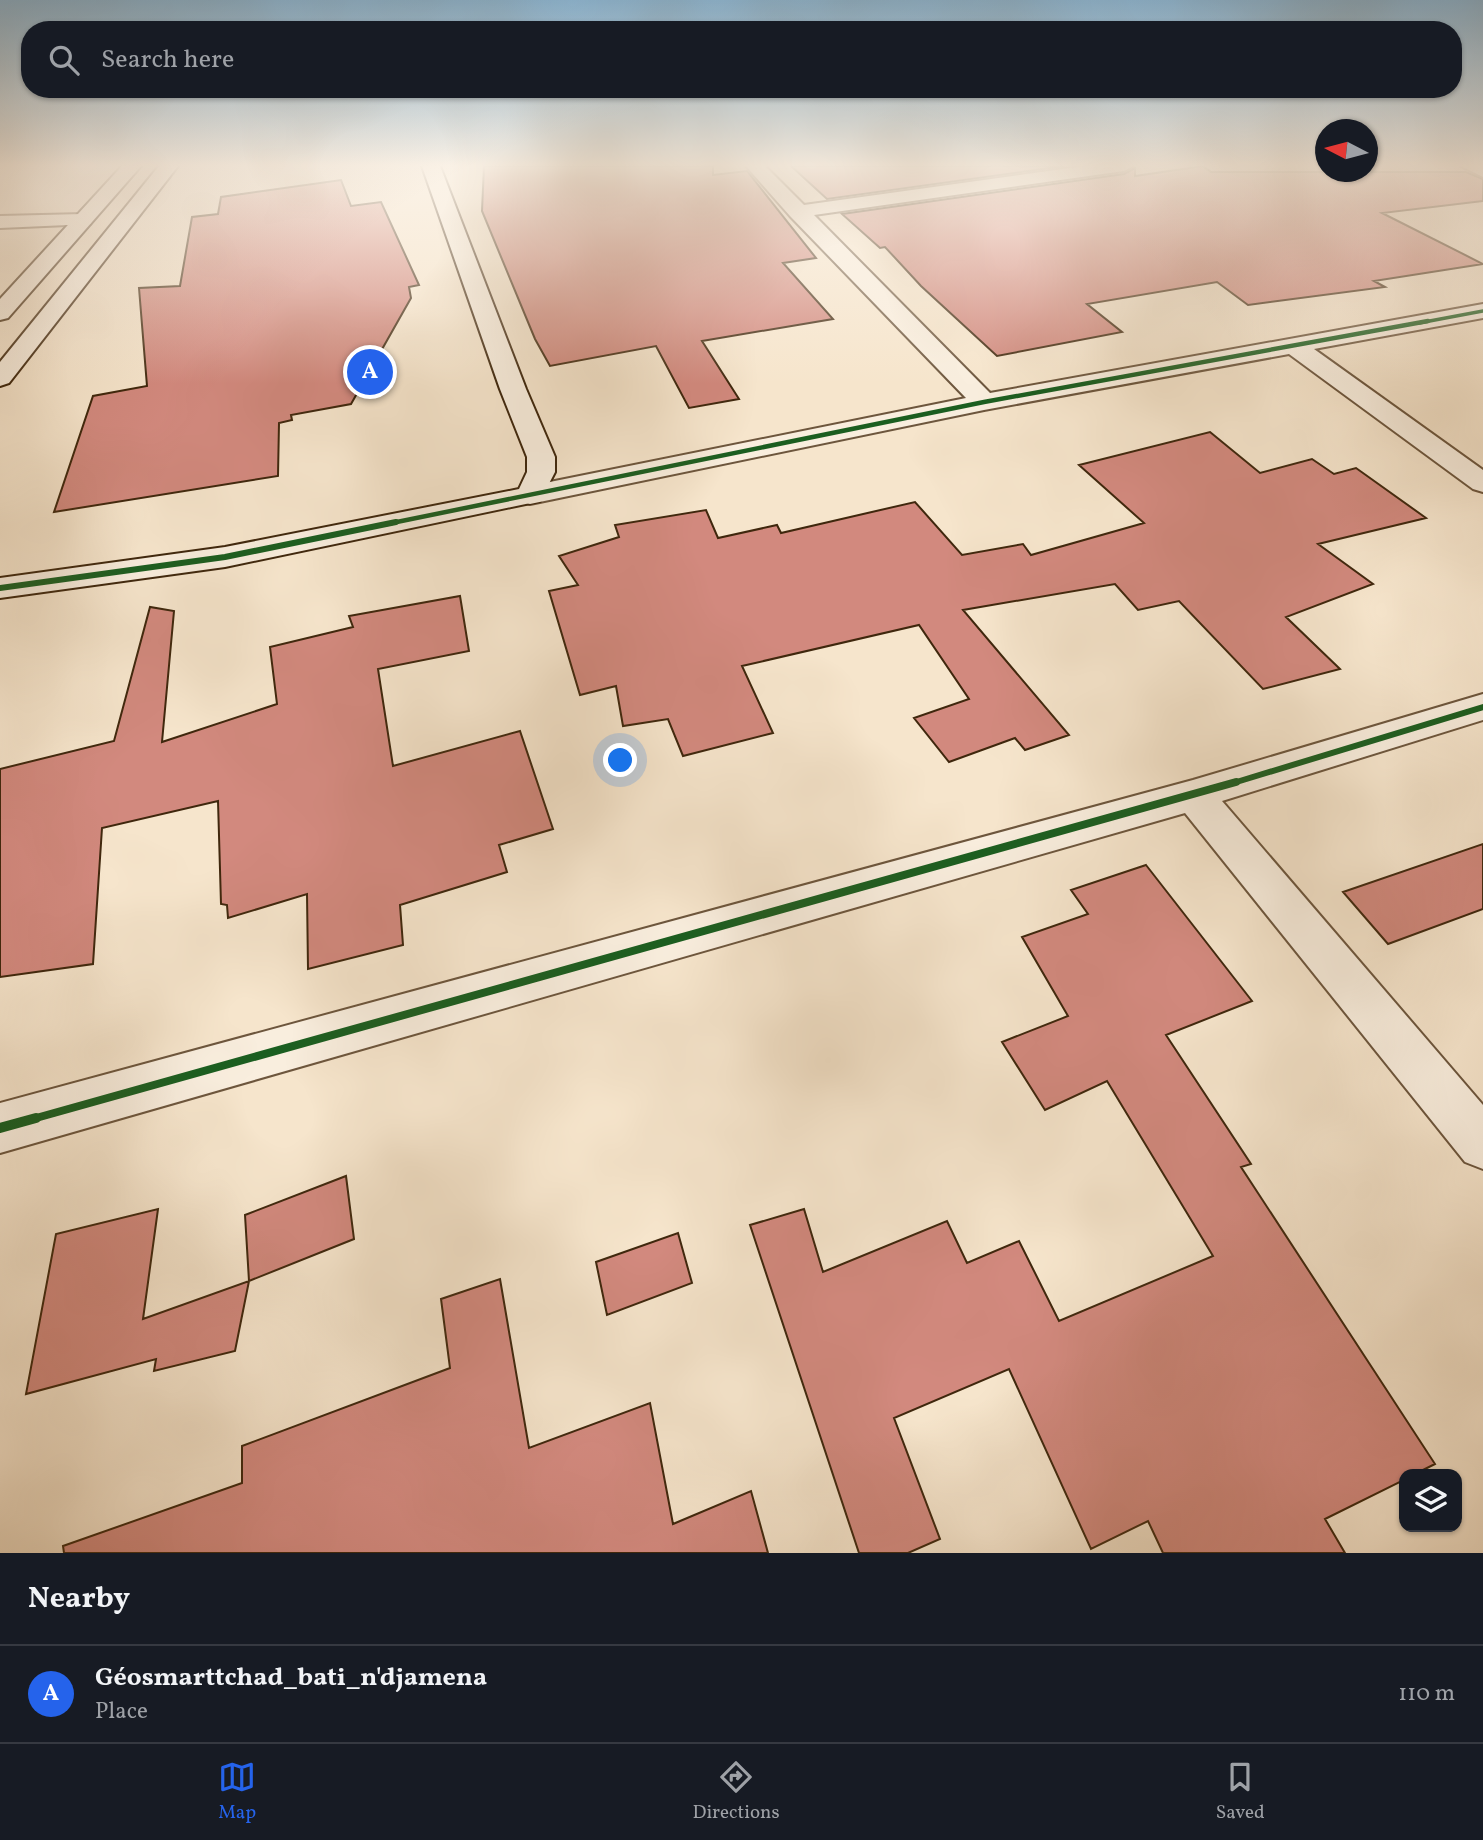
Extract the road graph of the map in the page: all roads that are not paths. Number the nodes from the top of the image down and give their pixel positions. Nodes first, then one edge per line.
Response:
1 (67, 238) edge
2 (111, 238) edge
3 (458, 238) edge
4 (823, 238) edge
5 (1483, 311) edge
6 (0, 313) edge
7 (1295, 347) junction
8 (0, 378) edge
9 (984, 402) junction
10 (1483, 483) edge
11 (530, 495) junction
12 (0, 587) edge
13 (1483, 707) edge
14 (1193, 795) junction
15 (0, 1128) edge
16 (1483, 1144) edge

1 - 6 street
2 - 8 street
3 - 11 street
4 - 9 street
5 - 7 street
7 - 9 street
7 - 10 street
9 - 11 street
11 - 12 street
13 - 14 street
14 - 15 street
14 - 16 street

